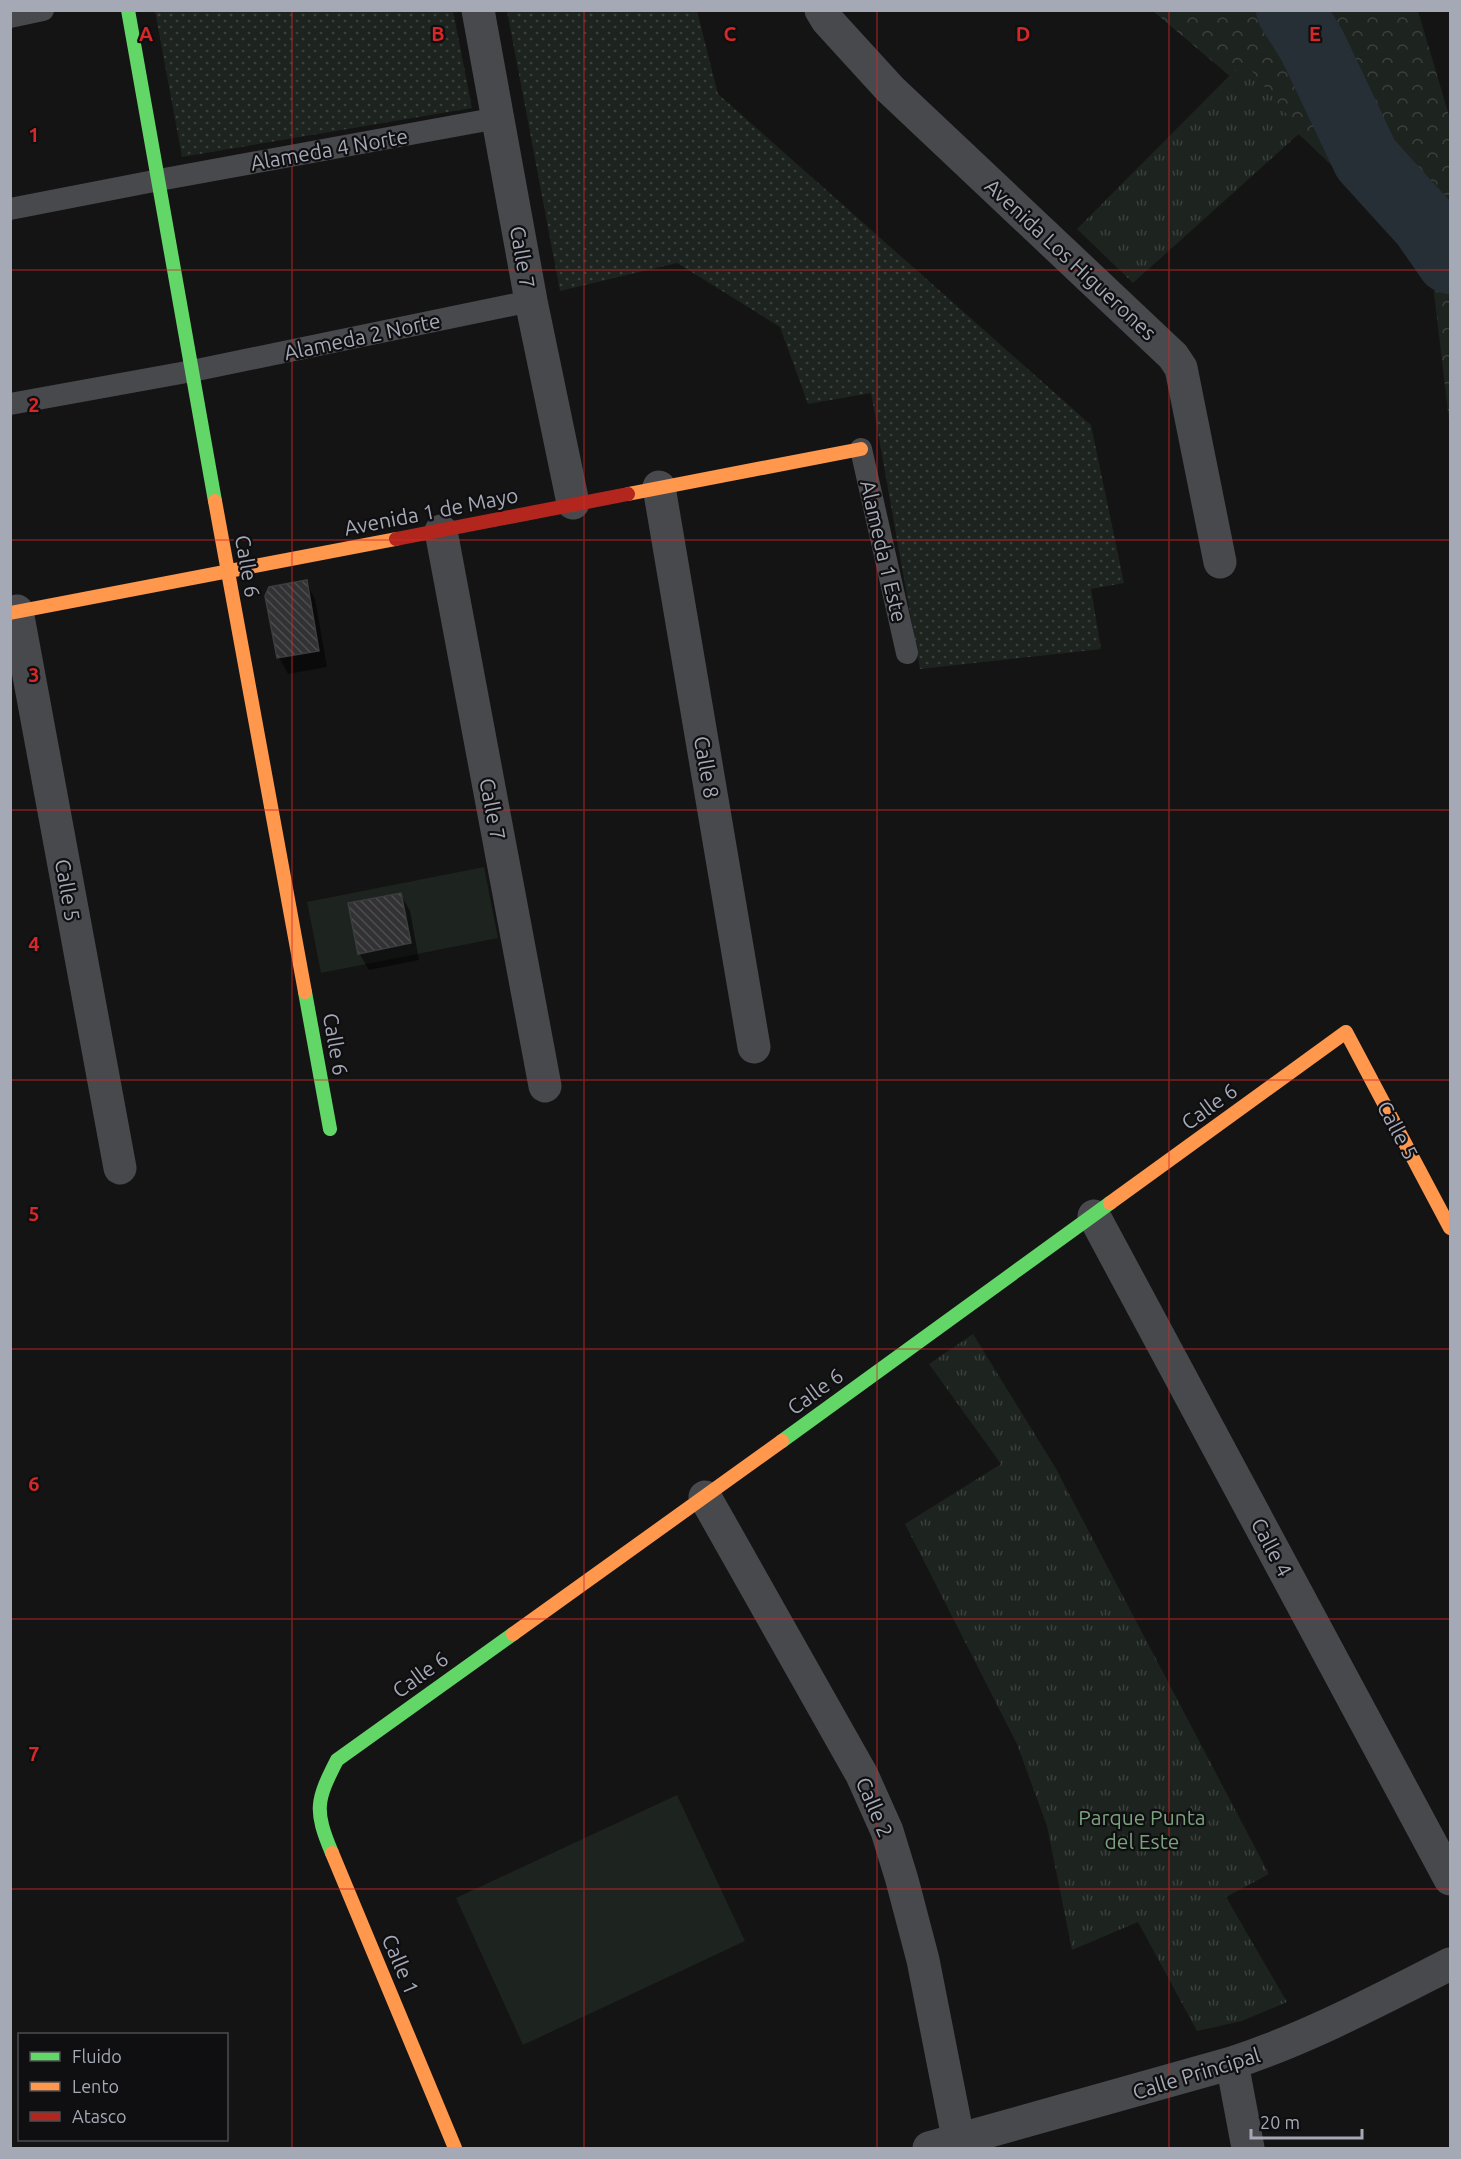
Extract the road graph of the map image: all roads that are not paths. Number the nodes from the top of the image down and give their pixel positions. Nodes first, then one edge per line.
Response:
1 (44, 10) edge
2 (128, 10) edge
3 (478, 10) edge
4 (821, 10) edge
5 (10, 17) edge
6 (498, 118) junction
7 (159, 180) junction
8 (10, 209) edge
9 (531, 301) junction
10 (192, 370) junction
11 (10, 404) edge
12 (861, 449) joint
13 (659, 487) junction
14 (573, 503) junction
15 (441, 531) junction
16 (1220, 562) dead end
17 (228, 572) junction
18 (14, 612) edge
19 (907, 653) dead end
20 (1346, 1032) joint
21 (754, 1047) dead end
22 (545, 1086) dead end
23 (330, 1129) dead end
24 (120, 1168) dead end
25 (1094, 1216) junction
26 (1450, 1228) edge
27 (705, 1497) junction
28 (321, 1792) joint
29 (1450, 1879) edge
30 (1450, 1964) edge
31 (1232, 2063) junction
32 (949, 2146) edge
33 (455, 2148) edge
34 (1248, 2148) edge

1 - 5 lane
2 - 7 street, Calle 6
3 - 6 street, Calle 7
4 - 16 street, Avenida Los Higuerones
6 - 7 lane, Alameda 4 Norte
6 - 9 street, Calle 7
7 - 8 lane, Alameda 4 Norte
7 - 10 street, Calle 6
9 - 10 lane, Alameda 2 Norte
9 - 14 street, Calle 7
10 - 11 lane, Alameda 2 Norte
10 - 17 street, Calle 6
12 - 13 street, Avenida 1 de Mayo
12 - 19 lane, Alameda 1 Este
13 - 14 street, Avenida 1 de Mayo
13 - 21 street, Calle 8
14 - 15 street, Avenida 1 de Mayo
15 - 17 street, Avenida 1 de Mayo
15 - 22 street, Calle 7
17 - 18 street, Avenida 1 de Mayo
17 - 23 street, Calle 6
18 - 24 street, Calle 5
20 - 25 street, Calle 6
20 - 26 street, Calle 5
25 - 27 street, Calle 6
25 - 29 street, Calle 4
27 - 28 street, Calle 6
27 - 32 street, Calle 2
28 - 33 street, Calle 1
30 - 31 street, Calle Principal
31 - 32 street, Calle Principal
31 - 34 street

